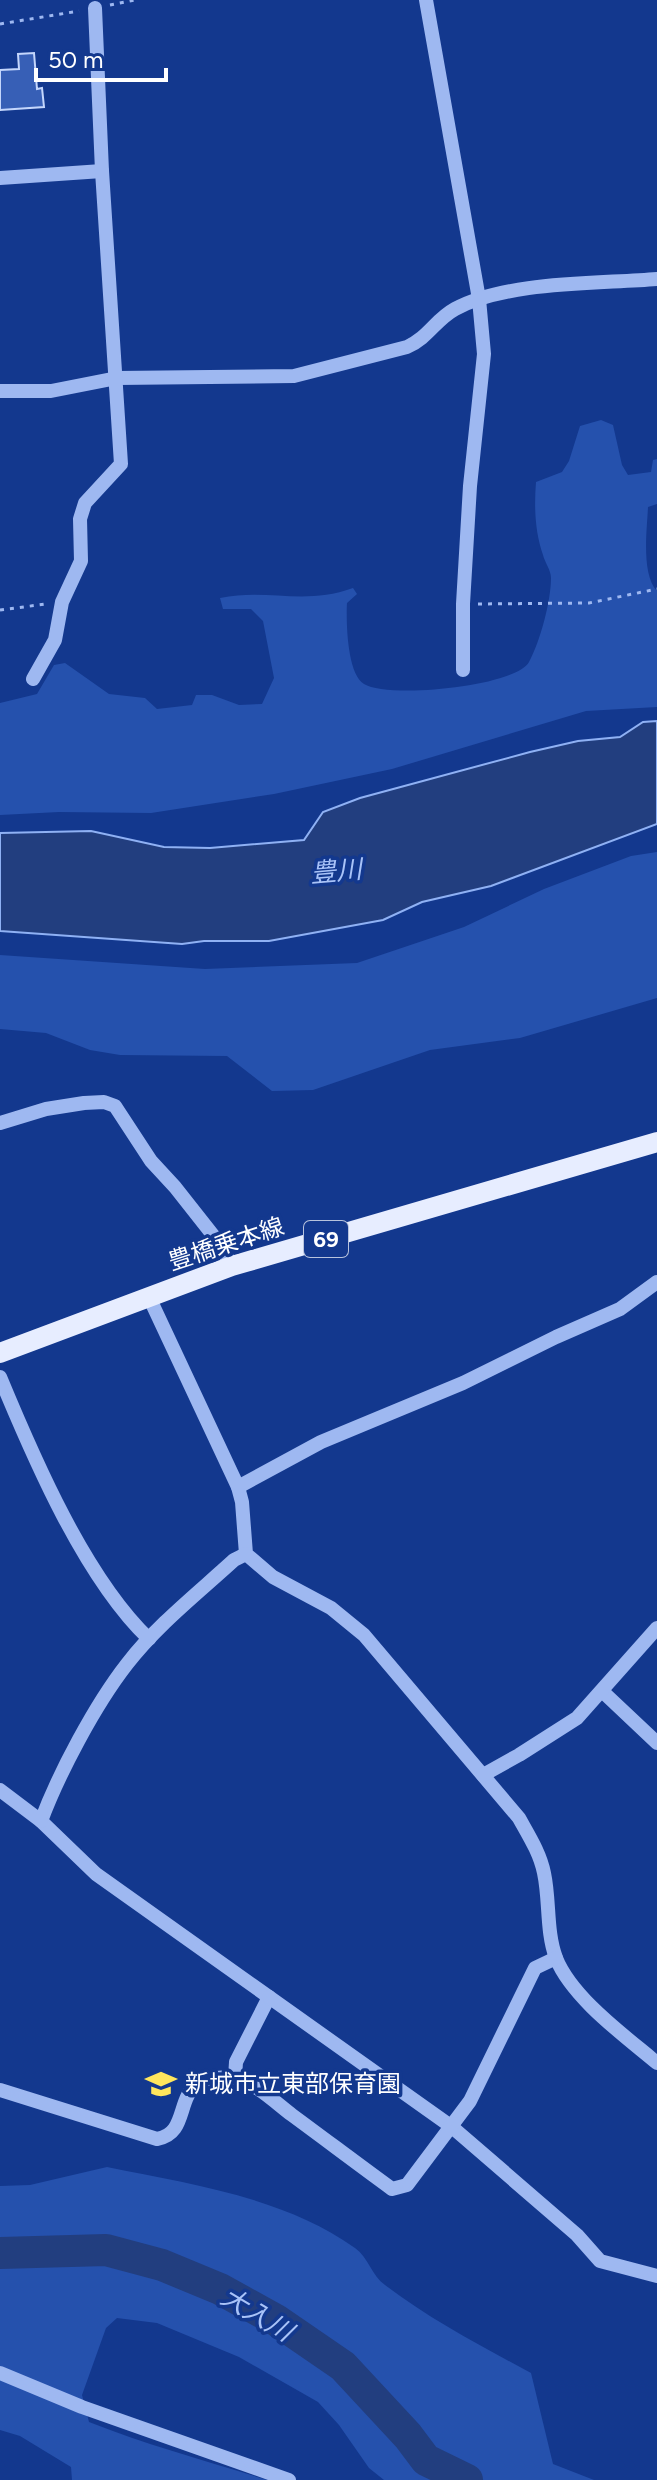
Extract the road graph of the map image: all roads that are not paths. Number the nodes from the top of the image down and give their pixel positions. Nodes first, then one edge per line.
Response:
1 (426, 0) edge
2 (95, 8) road end
3 (102, 171) junction
4 (0, 178) edge
5 (657, 279) edge
6 (479, 299) junction
7 (117, 378) junction
8 (0, 391) edge
9 (463, 670) dead end
10 (33, 679) dead end
11 (0, 1123) edge
12 (657, 1142) edge
13 (232, 1266) junction
14 (657, 1282) edge
15 (149, 1297) junction
16 (0, 1353) edge
17 (0, 1377) edge
18 (238, 1487) junction
19 (246, 1554) junction
20 (657, 1628) edge
21 (149, 1639) junction
22 (602, 1691) junction
23 (657, 1743) edge
24 (483, 1775) junction
25 (0, 1790) edge
26 (41, 1821) junction
27 (556, 1958) junction
28 (269, 1997) junction
29 (657, 2063) edge
30 (235, 2078) junction
31 (0, 2090) edge
32 (452, 2127) junction
33 (657, 2276) edge
34 (0, 2373) edge
35 (289, 2480) edge

1 - 6 street
2 - 3 street
3 - 4 street
3 - 7 street
5 - 6 street
6 - 7 street
6 - 9 street
7 - 8 street
7 - 10 street
11 - 13 street
12 - 13 main road, 豊橋乗本線 / 69
13 - 15 main road, 豊橋乗本線 / 69
14 - 18 street
15 - 16 main road, 豊橋乗本線 / 69
15 - 18 street
17 - 21 street
18 - 19 street
19 - 21 street
19 - 24 street
20 - 22 street
21 - 26 street
22 - 23 street
22 - 24 street
24 - 27 street
25 - 26 street
26 - 28 street
27 - 29 street
27 - 32 street
28 - 30 street
28 - 32 street
30 - 31 street
30 - 32 street
32 - 33 street
34 - 35 street

